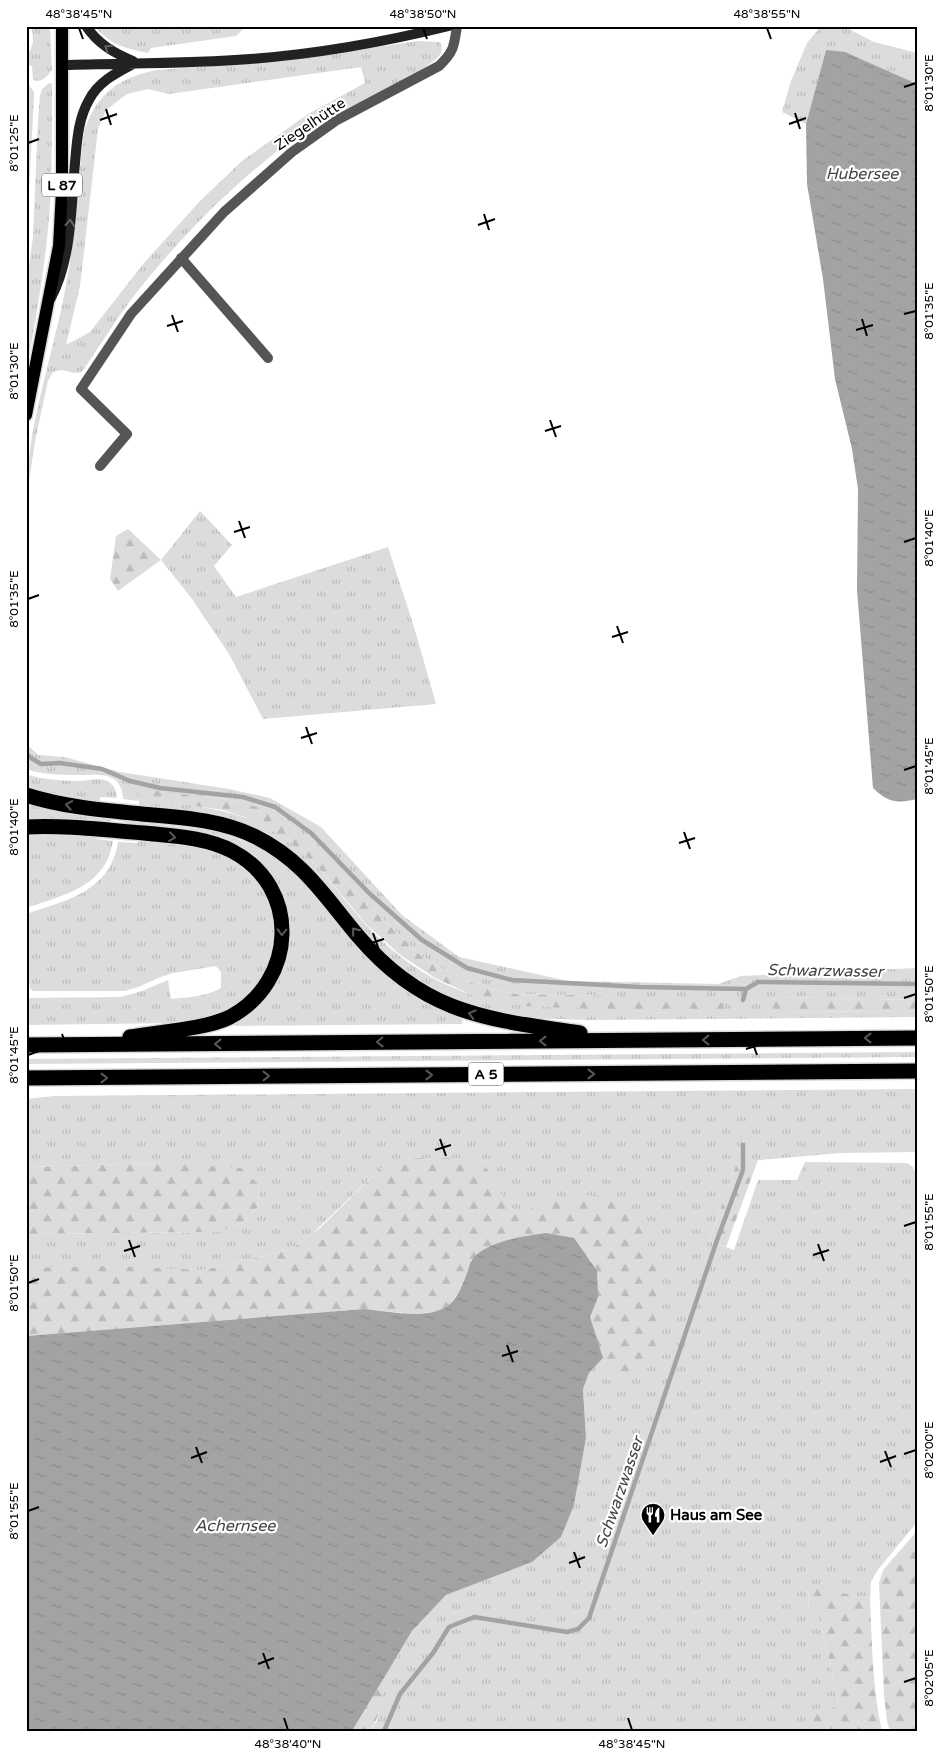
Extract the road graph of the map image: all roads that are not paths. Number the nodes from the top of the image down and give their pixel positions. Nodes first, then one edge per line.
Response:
1 (62, 26) edge
2 (86, 26) edge
3 (449, 26) edge
4 (456, 26) edge
5 (136, 63) junction
6 (63, 65) junction
7 (181, 258) junction
8 (49, 303) junction
9 (268, 358) dead end
10 (26, 415) edge
11 (100, 466) dead end
12 (26, 795) edge
13 (26, 828) edge
14 (917, 1038) edge
15 (627, 1040) junction
16 (26, 1045) edge
17 (79, 1045) junction
18 (917, 1071) edge
19 (26, 1078) edge

1 - 6 main road, L 87
5 -> 2 street
3 - 5 street
4 - 7 street, Ziegelhütte
5 - 6 street
8 -> 5 street
6 - 8 main road, L 87
7 - 9 street
7 - 11 street, Ziegelhütte
8 - 10 main road, L 87
15 -> 12 highway
13 -> 17 highway
14 -> 15 highway, A 5
15 -> 17 highway, A 5
16 - 17 highway, A 5
19 -> 18 highway, A 5

